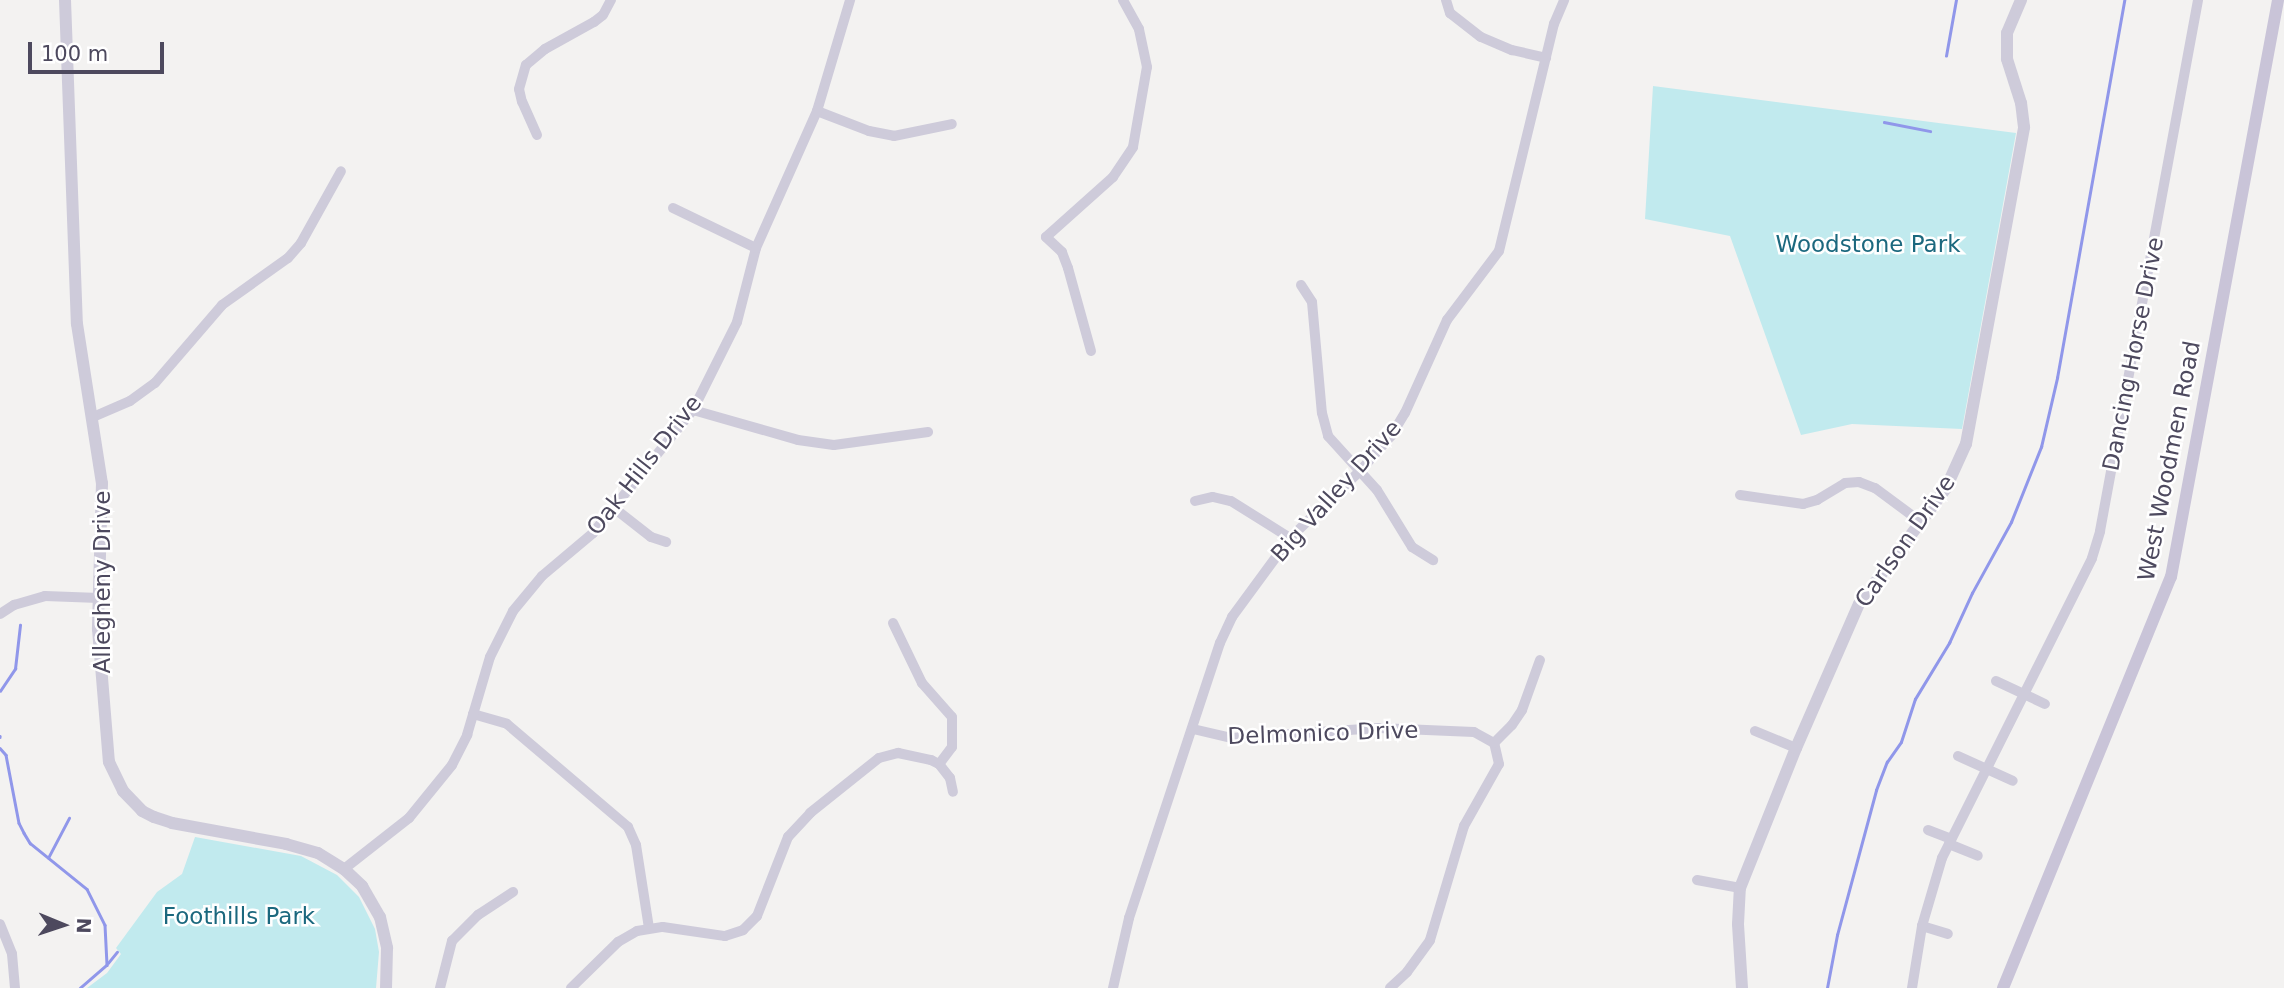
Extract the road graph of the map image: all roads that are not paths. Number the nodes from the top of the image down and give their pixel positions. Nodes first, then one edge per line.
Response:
1 (65, 0) edge
2 (611, 0) edge
3 (850, 0) edge
4 (1123, 0) edge
5 (1446, 0) edge
6 (1564, 0) edge
7 (2021, 0) edge
8 (2198, 0) edge
9 (2274, 1) edge
10 (1546, 58) junction
11 (817, 111) junction
12 (952, 124) dead end
13 (537, 135) dead end
14 (341, 171) dead end
15 (673, 208) dead end
16 (756, 248) junction
17 (1301, 285) dead end
18 (1091, 351) dead end
19 (693, 410) junction
20 (93, 417) junction
21 (928, 432) dead end
22 (1360, 471) junction
23 (1740, 495) dead end
24 (1195, 501) dead end
25 (614, 508) junction
26 (1921, 522) junction
27 (1290, 538) junction
28 (666, 542) dead end
29 (1433, 559) dead end
30 (99, 598) junction
31 (0, 614) edge
32 (893, 623) dead end
33 (1540, 660) dead end
34 (1996, 681) dead end
35 (2024, 695) junction
36 (2045, 704) dead end
37 (473, 714) junction
38 (1193, 729) junction
39 (1755, 731) dead end
40 (1494, 743) junction
41 (1796, 748) junction
42 (1958, 756) dead end
43 (939, 764) junction
44 (1987, 768) junction
45 (2013, 780) dead end
46 (953, 792) dead end
47 (1928, 830) dead end
48 (1950, 842) junction
49 (1978, 856) dead end
50 (344, 869) junction
51 (1697, 880) dead end
52 (1740, 888) junction
53 (513, 892) dead end
54 (0, 925) edge
55 (1922, 926) junction
56 (649, 928) junction
57 (1948, 934) dead end
58 (15, 988) edge
59 (386, 988) edge
60 (440, 988) edge
61 (571, 988) edge
62 (1113, 988) edge
63 (1390, 988) edge
64 (1742, 988) edge
65 (1912, 988) edge
66 (2003, 988) edge

1 - 20 street, Allegheny Drive
2 - 13 street
3 - 11 street, Oak Hills Drive
4 - 18 street
5 - 10 street
6 - 10 street, Big Valley Drive
7 - 26 street, Carlson Drive
8 - 35 street, Dancing Horse Drive
9 - 66 main road, West Woodmen Road
10 - 22 street, Big Valley Drive
11 - 12 street
11 - 16 street, Oak Hills Drive
14 - 20 street
15 - 16 street
16 - 19 street, Oak Hills Drive
17 - 22 street
19 - 21 street
19 - 25 street, Oak Hills Drive
20 - 30 street, Allegheny Drive
22 - 27 street, Big Valley Drive
22 - 29 street
23 - 26 street
24 - 27 street
25 - 28 street
25 - 37 street, Oak Hills Drive
26 - 41 street, Carlson Drive
27 - 38 street, Big Valley Drive
30 - 31 street
30 - 50 street, Allegheny Drive
32 - 43 street
33 - 40 street
34 - 35 street
35 - 36 street
35 - 44 street, Dancing Horse Drive
37 - 50 street, Oak Hills Drive
37 - 56 street
38 - 40 street, Delmonico Drive
38 - 62 street, Big Valley Drive
39 - 41 street
40 - 63 street
41 - 52 street, Carlson Drive
42 - 44 street
43 - 46 street
43 - 56 street
44 - 45 street
44 - 48 street, Dancing Horse Drive
47 - 48 street
48 - 49 street
48 - 55 street, Dancing Horse Drive
50 - 59 street, Allegheny Drive
51 - 52 street
52 - 64 street, Carlson Drive
53 - 60 street
54 - 58 street
55 - 57 street
55 - 65 street, Dancing Horse Drive
56 - 61 street

